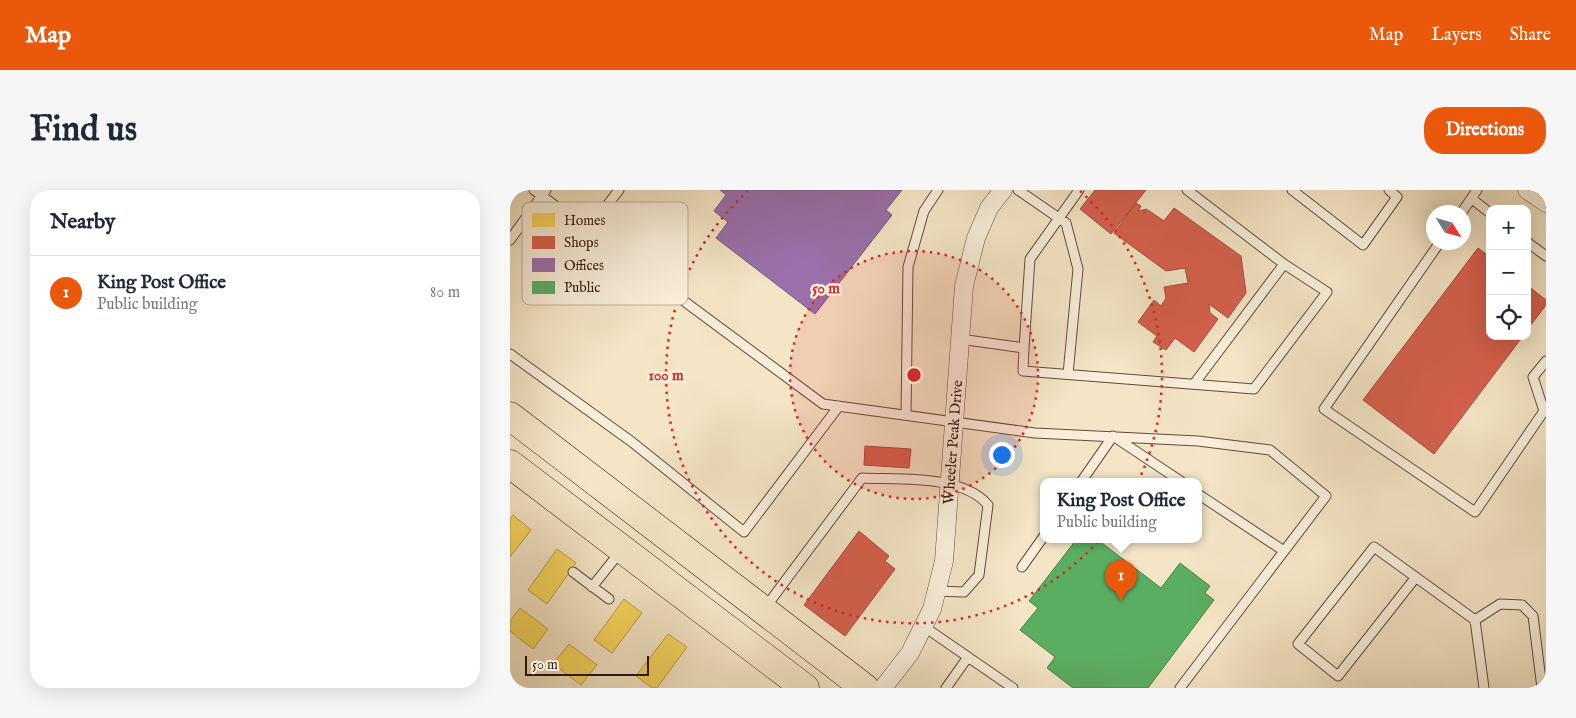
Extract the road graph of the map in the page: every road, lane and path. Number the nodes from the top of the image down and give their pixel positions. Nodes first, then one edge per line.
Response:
1 (619, 190) edge
2 (938, 190) edge
3 (1003, 190) edge
4 (1018, 190) edge
5 (1079, 190) edge
6 (1187, 190) edge
7 (1292, 190) edge
8 (1389, 190) edge
9 (1477, 190) edge
10 (1527, 190) edge
11 (541, 192) edge
12 (1472, 198) junction
13 (553, 202) edge
14 (610, 202) edge
15 (1546, 203) edge
16 (1467, 205) edge
17 (1486, 209) edge
18 (1059, 218) junction
19 (522, 221) edge
20 (510, 240) edge
21 (1531, 245) edge
22 (1434, 250) edge
23 (1546, 256) edge
24 (1284, 264) junction
25 (688, 304) edge
26 (960, 339) junction
27 (1024, 348) junction
28 (510, 354) edge
29 (1546, 361) edge
30 (1068, 374) junction
31 (1194, 384) junction
32 (838, 406) junction
33 (906, 415) junction
34 (510, 416) edge
35 (954, 421) junction
36 (1113, 436) junction
37 (510, 465) edge
38 (1084, 478) edge
39 (1176, 478) edge
40 (949, 483) junction
41 (1202, 497) edge
42 (1040, 541) edge
43 (622, 550) junction
44 (1284, 551) junction
45 (1022, 566) dead end
46 (573, 572) dead end
47 (1416, 577) junction
48 (592, 587) junction
49 (936, 591) junction
50 (609, 599) dead end
51 (763, 610) junction
52 (1476, 620) junction
53 (923, 626) junction
54 (968, 657) junction
55 (805, 688) edge
56 (865, 688) edge
57 (883, 688) edge
58 (946, 688) edge
59 (1013, 688) edge
60 (1180, 688) edge
61 (1484, 688) edge
62 (1542, 688) edge

1 - 14 lane
2 - 33 lane
3 - 26 street, Wheeler Peak Drive
4 - 18 lane
5 - 18 lane
6 - 24 lane
7 - 8 lane
9 - 12 lane
10 - 15 street
11 - 13 lane
12 - 16 lane
12 - 17 lane
18 - 27 lane
18 - 30 lane
19 - 20 lane
21 - 23 lane
22 - 29 lane
24 - 31 lane
24 - 31 lane
25 - 32 lane
26 - 27 lane
26 - 35 street, Wheeler Peak Drive
27 - 30 lane
28 - 32 lane
30 - 31 lane
32 - 33 lane
33 - 35 lane
34 - 51 main road
35 - 36 lane
35 - 40 street, Wheeler Peak Drive
36 - 38 lane
36 - 39 lane
36 - 44 lane
37 - 43 main road
40 - 49 street, Wheeler Peak Drive
40 - 49 lane
40 - 51 lane
41 - 44 lane
42 - 45 lane
43 - 48 lane
43 - 55 main road
44 - 60 lane
46 - 48 lane
47 - 47 lane
47 - 52 lane
48 - 50 lane
49 - 53 street, Wheeler Peak Drive
51 - 56 main road
52 - 61 lane
52 - 62 lane
53 - 54 lane
53 - 57 street, Wheeler Peak Drive
54 - 58 lane
54 - 59 lane

